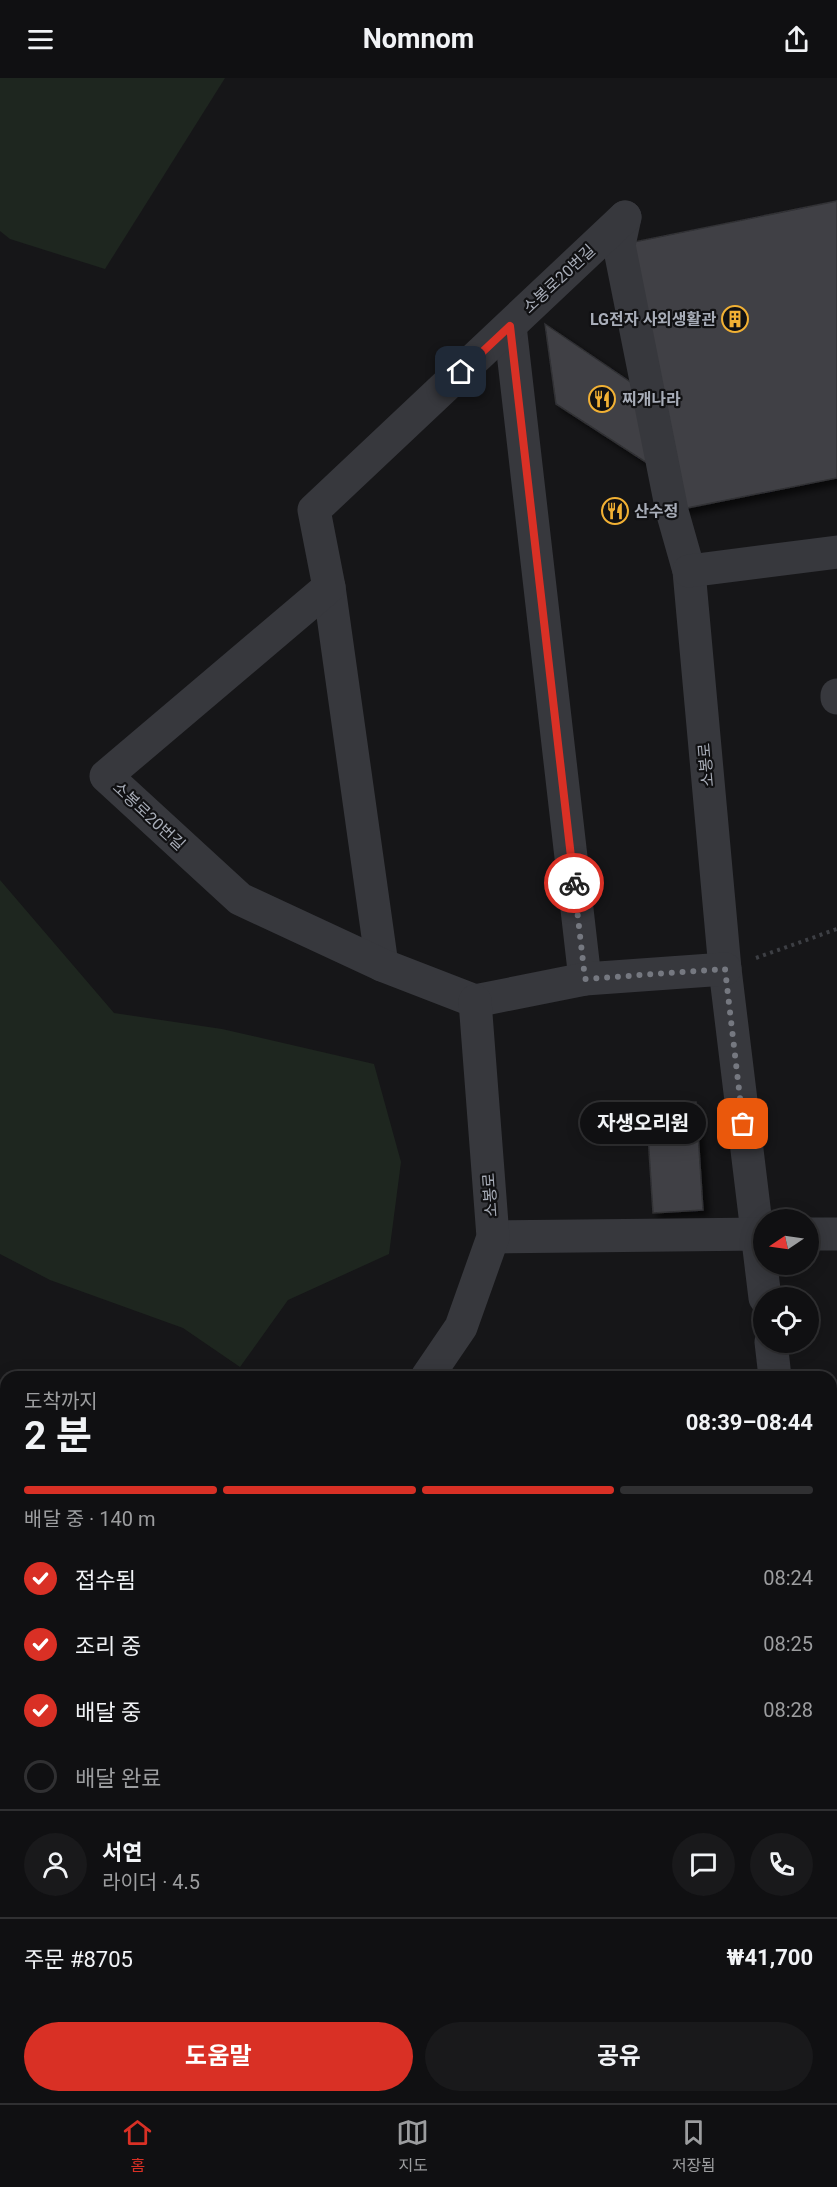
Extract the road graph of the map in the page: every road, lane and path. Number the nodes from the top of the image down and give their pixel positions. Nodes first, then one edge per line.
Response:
1 (625, 217) joint
2 (510, 326) junction
3 (837, 552) edge
4 (689, 571) junction
5 (329, 587) junction
6 (837, 929) edge
7 (381, 965) junction
8 (725, 969) junction
9 (585, 979) junction
10 (475, 1000) junction
11 (757, 1209) edge
12 (753, 1234) edge
13 (819, 1234) edge
14 (837, 1234) edge
15 (493, 1237) junction
16 (772, 1353) edge
17 (431, 1371) edge
18 (774, 1371) edge

1 - 2 street, 소봉로20번길
1 - 4 street, 소봉로
2 - 5 street, 소봉로20번길
2 - 9 street
3 - 4 street
4 - 8 street, 소봉로
5 - 7 street, 소봉로20번길
5 - 7 street, 소봉로20번길
6 - 8 path
7 - 10 street, 소봉로20번길
8 - 9 street
8 - 11 street, 소봉로
9 - 10 street
10 - 15 street, 소봉로
12 - 15 street
13 - 14 street
15 - 17 street, 소봉로
16 - 18 street

